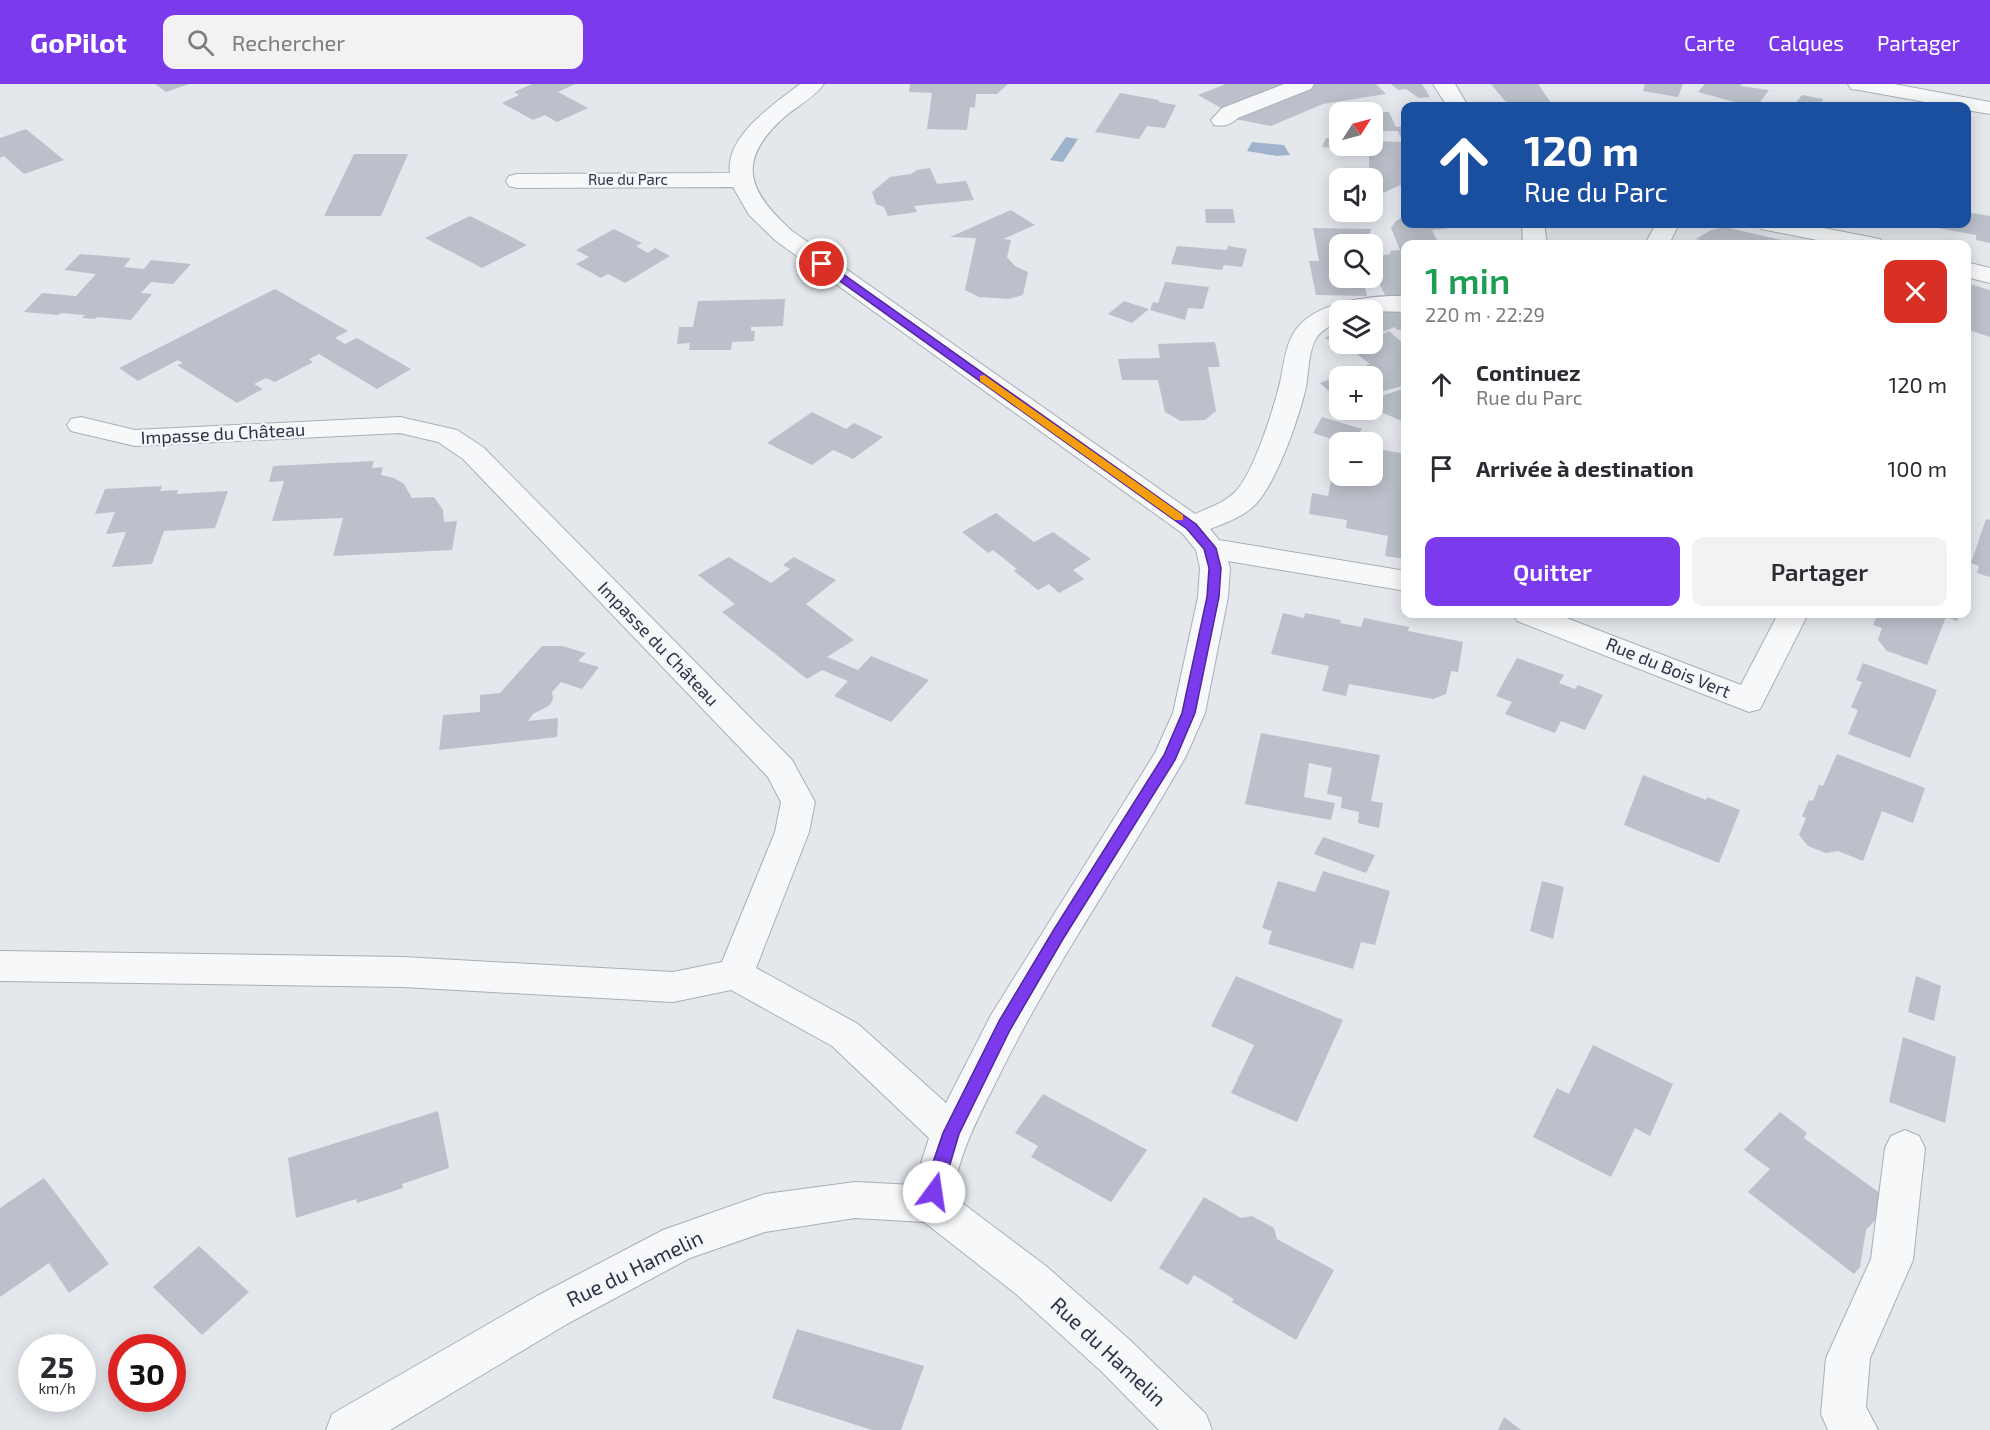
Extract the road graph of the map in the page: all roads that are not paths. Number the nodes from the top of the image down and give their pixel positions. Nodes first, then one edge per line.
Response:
1 (813, 84) edge
2 (1303, 84) edge
3 (1444, 84) edge
4 (1859, 84) edge
5 (1455, 102) edge
6 (1957, 102) edge
7 (1971, 105) edge
8 (1990, 108) edge
9 (1222, 120) dead end
10 (740, 180) junction
11 (517, 181) dead end
12 (1790, 228) edge
13 (1851, 240) edge
14 (1971, 270) edge
15 (1990, 276) edge
16 (1383, 303) edge
17 (1401, 304) edge
18 (1329, 319) edge
19 (81, 425) dead end
20 (1201, 537) junction
21 (1401, 580) edge
22 (1538, 618) edge
23 (1791, 618) edge
24 (0, 966) edge
25 (735, 974) junction
26 (951, 1133) junction
27 (1905, 1148) dead end
28 (932, 1204) junction
29 (348, 1430) edge
30 (1190, 1430) edge
31 (1856, 1430) edge

1 - 10 street
2 - 9 street
3 - 5 street
4 - 6 street
7 - 8 street
10 - 11 street, Rue du Parc
10 - 20 street
12 - 13 street
14 - 15 street
16 - 17 street
18 - 20 street
19 - 25 street, Impasse du Château
20 - 21 street
20 - 26 street
22 - 23 street, Rue du Bois Vert
24 - 25 street
25 - 26 street
26 - 28 street
27 - 31 street
28 - 29 street, Rue du Hamelin
28 - 30 street, Rue du Hamelin

